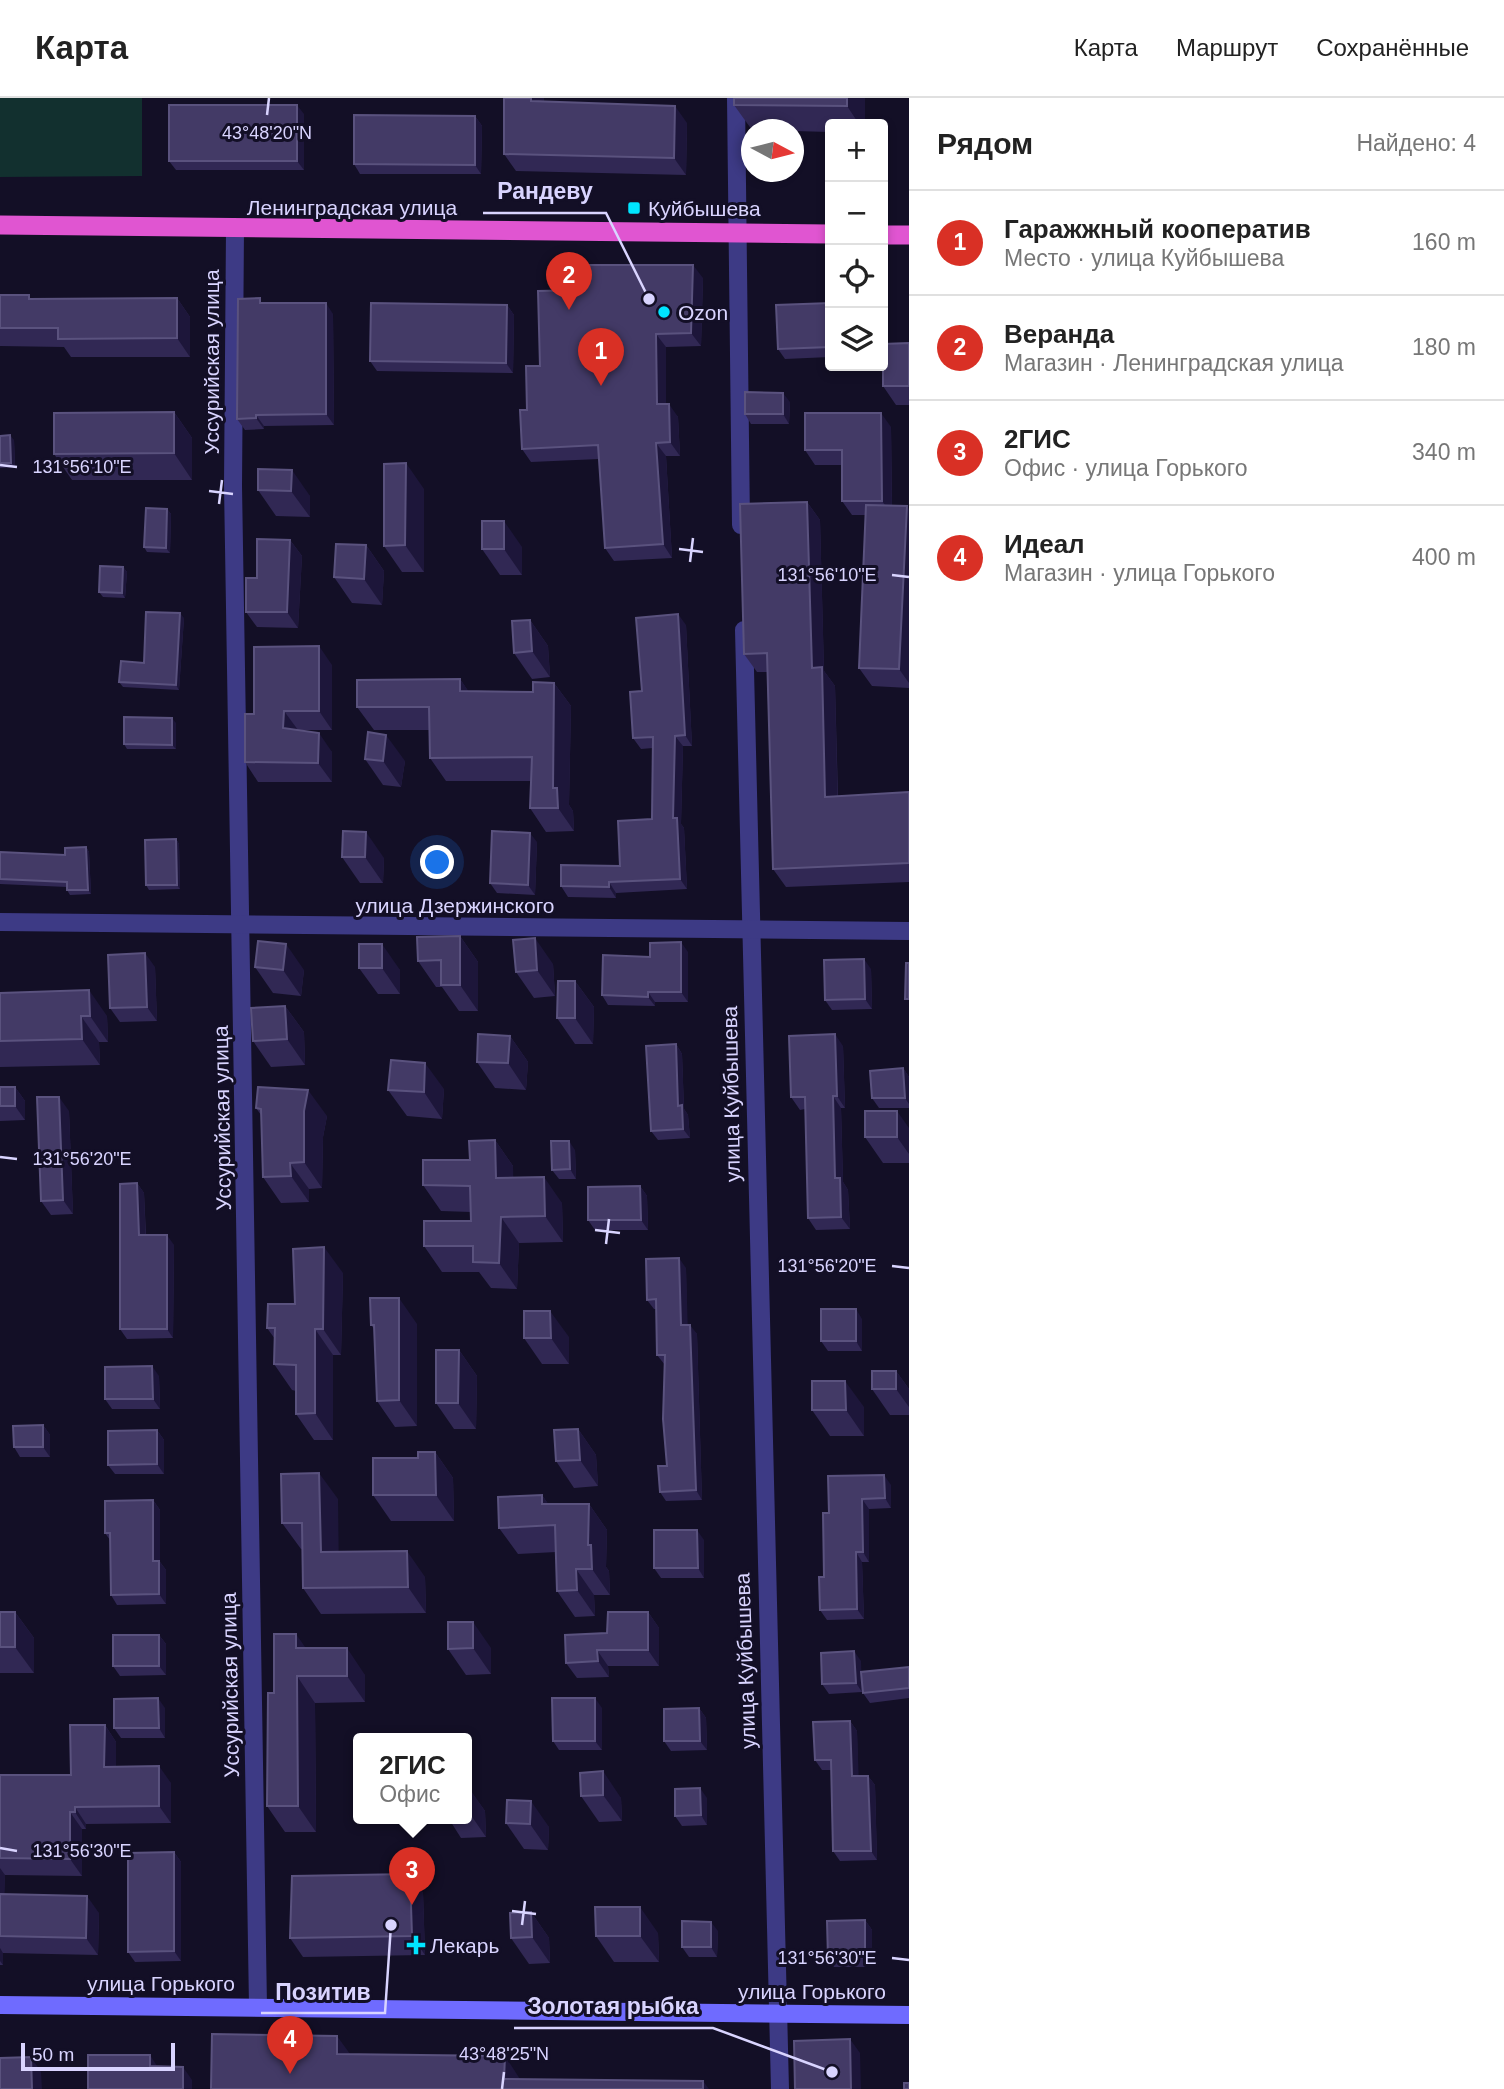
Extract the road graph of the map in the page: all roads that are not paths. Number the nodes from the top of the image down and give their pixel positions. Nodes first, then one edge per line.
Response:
1 (736, 98) edge
2 (0, 225) edge
3 (235, 229) junction
4 (736, 233) junction
5 (825, 234) edge
6 (888, 235) edge
7 (909, 235) edge
8 (742, 545) edge
9 (743, 613) edge
10 (0, 922) edge
11 (240, 926) junction
12 (750, 931) junction
13 (909, 931) edge
14 (0, 2005) edge
15 (258, 2006) junction
16 (777, 2014) junction
17 (909, 2015) edge
18 (780, 2089) edge

1 - 4 street
2 - 3 highway, Ленинградская улица
3 - 4 highway, Ленинградская улица
3 - 11 street, Уссурийская улица
4 - 5 highway, Ленинградская улица
4 - 8 street
6 - 7 highway
9 - 12 street, улица Куйбышева
10 - 11 street, улица Дзержинского
11 - 12 street, улица Дзержинского
11 - 15 street, Уссурийская улица
12 - 13 street, улица Дзержинского
12 - 16 street, улица Куйбышева
14 - 15 main road, улица Горького
15 - 16 main road, улица Горького
16 - 17 main road, улица Горького
16 - 18 street, улица Куйбышева

